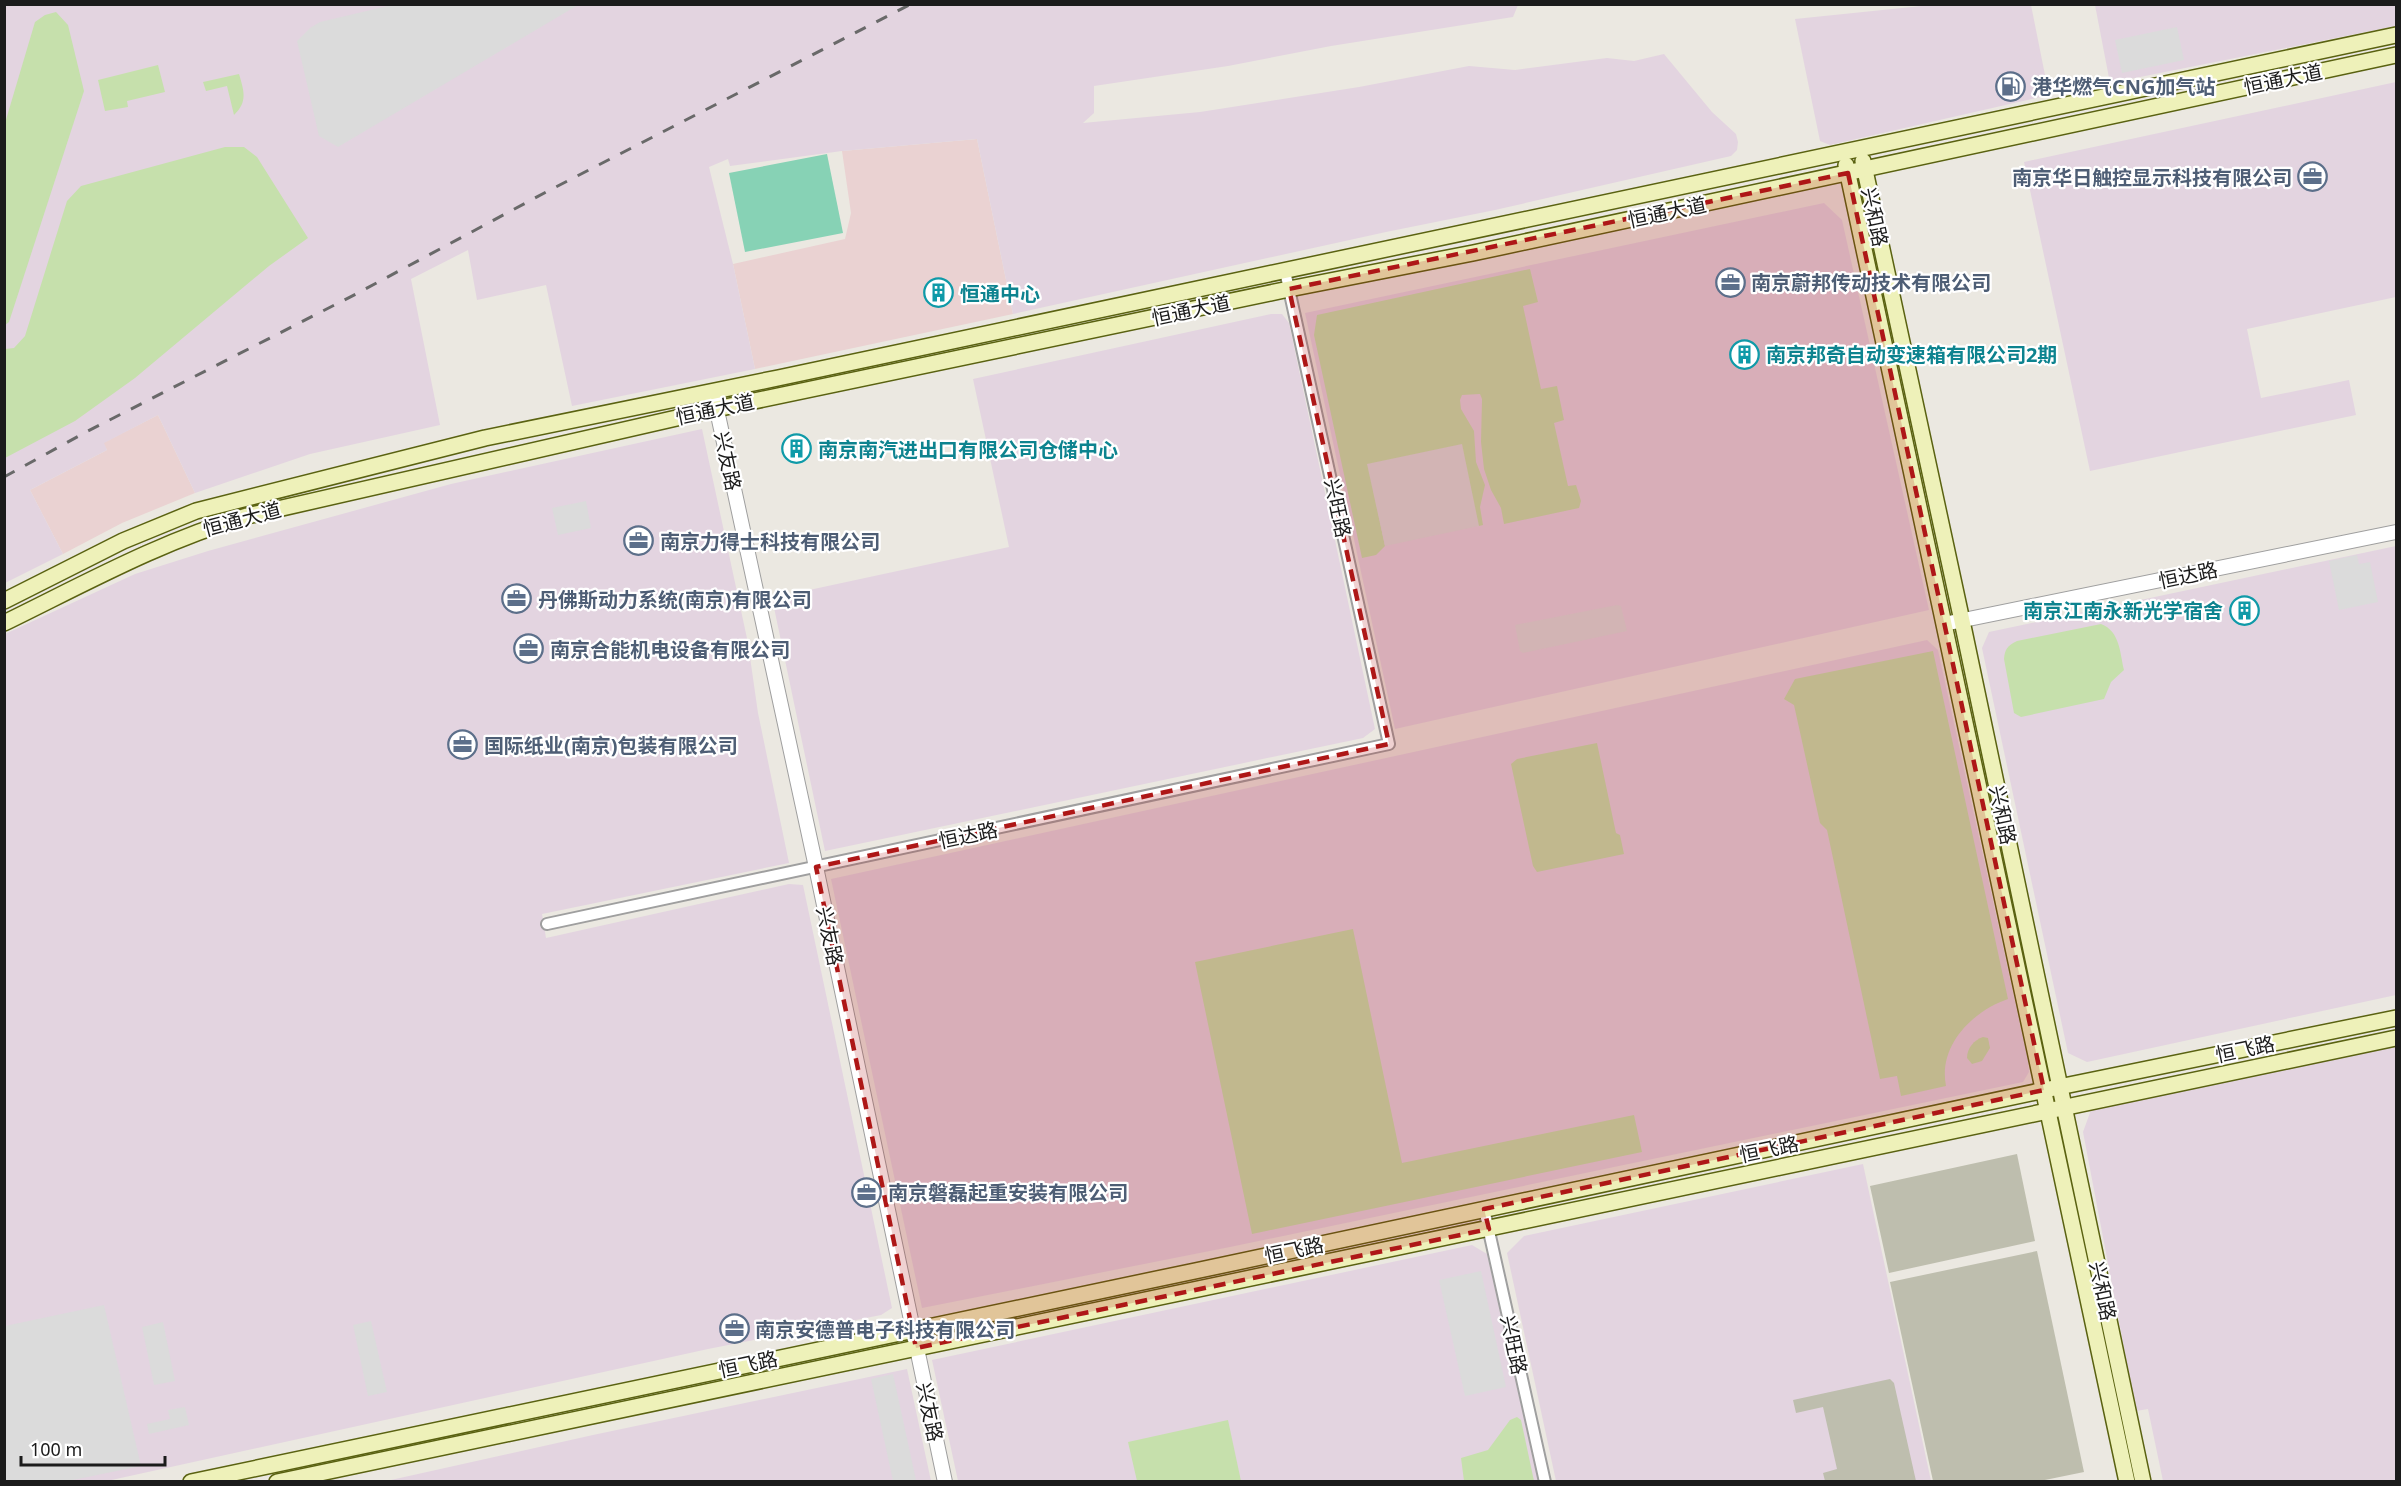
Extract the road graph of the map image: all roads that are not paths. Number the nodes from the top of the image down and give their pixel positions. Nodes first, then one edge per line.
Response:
1 (2397, 35) edge
2 (2397, 55) edge
3 (1860, 150) junction
4 (1844, 153) junction
5 (1864, 170) junction
6 (1848, 173) junction
7 (1285, 271) junction
8 (1289, 289) junction
9 (713, 392) junction
10 (716, 409) junction
11 (2397, 532) edge
12 (4, 601) edge
13 (1962, 621) junction
14 (4, 623) edge
15 (1944, 624) junction
16 (1389, 744) joint
17 (816, 867) junction
18 (547, 924) dead end
19 (2397, 1018) edge
20 (2397, 1038) edge
21 (2052, 1088) junction
22 (2057, 1110) junction
23 (1484, 1209) junction
24 (1489, 1228) junction
25 (913, 1329) junction
26 (916, 1348) junction
27 (191, 1482) edge
28 (277, 1482) edge
29 (945, 1482) edge
30 (1545, 1482) edge
31 (2127, 1482) edge
32 (2143, 1482) edge

1 - 3 main road, 恒通大道
2 - 5 main road, 恒通大道
3 - 4 main road, 恒通大道
3 - 5 main road, 兴和路
4 - 6 main road, 兴和路
4 - 7 main road, 恒通大道
5 - 6 main road, 恒通大道
5 - 13 main road, 兴和路
6 - 8 main road, 恒通大道
6 - 15 main road, 兴和路
7 - 8 street, 兴旺路
7 - 9 main road, 恒通大道
8 - 10 main road, 恒通大道
8 - 16 street, 兴旺路
9 - 10 street, 兴友路
9 - 12 main road, 恒通大道
10 - 14 main road, 恒通大道
10 - 17 street, 兴友路
11 - 13 street, 恒达路
13 - 15 street, 恒达路
13 - 21 main road, 兴和路
15 - 21 main road, 兴和路
16 - 17 street, 恒达路
17 - 18 street, 恒达路
17 - 25 street, 兴友路
19 - 21 main road, 恒飞路
20 - 22 main road, 恒飞路
21 - 22 main road, 兴和路
21 - 23 main road, 恒飞路
22 - 24 main road, 恒飞路
22 - 31 main road, 兴和路
22 - 32 main road, 兴和路
23 - 24 street, 兴旺路
23 - 25 main road, 恒飞路
24 - 26 main road, 恒飞路
24 - 30 street, 兴旺路
25 - 26 street, 兴友路
25 - 27 main road, 恒飞路
26 - 28 main road, 恒飞路
26 - 29 street, 兴友路

